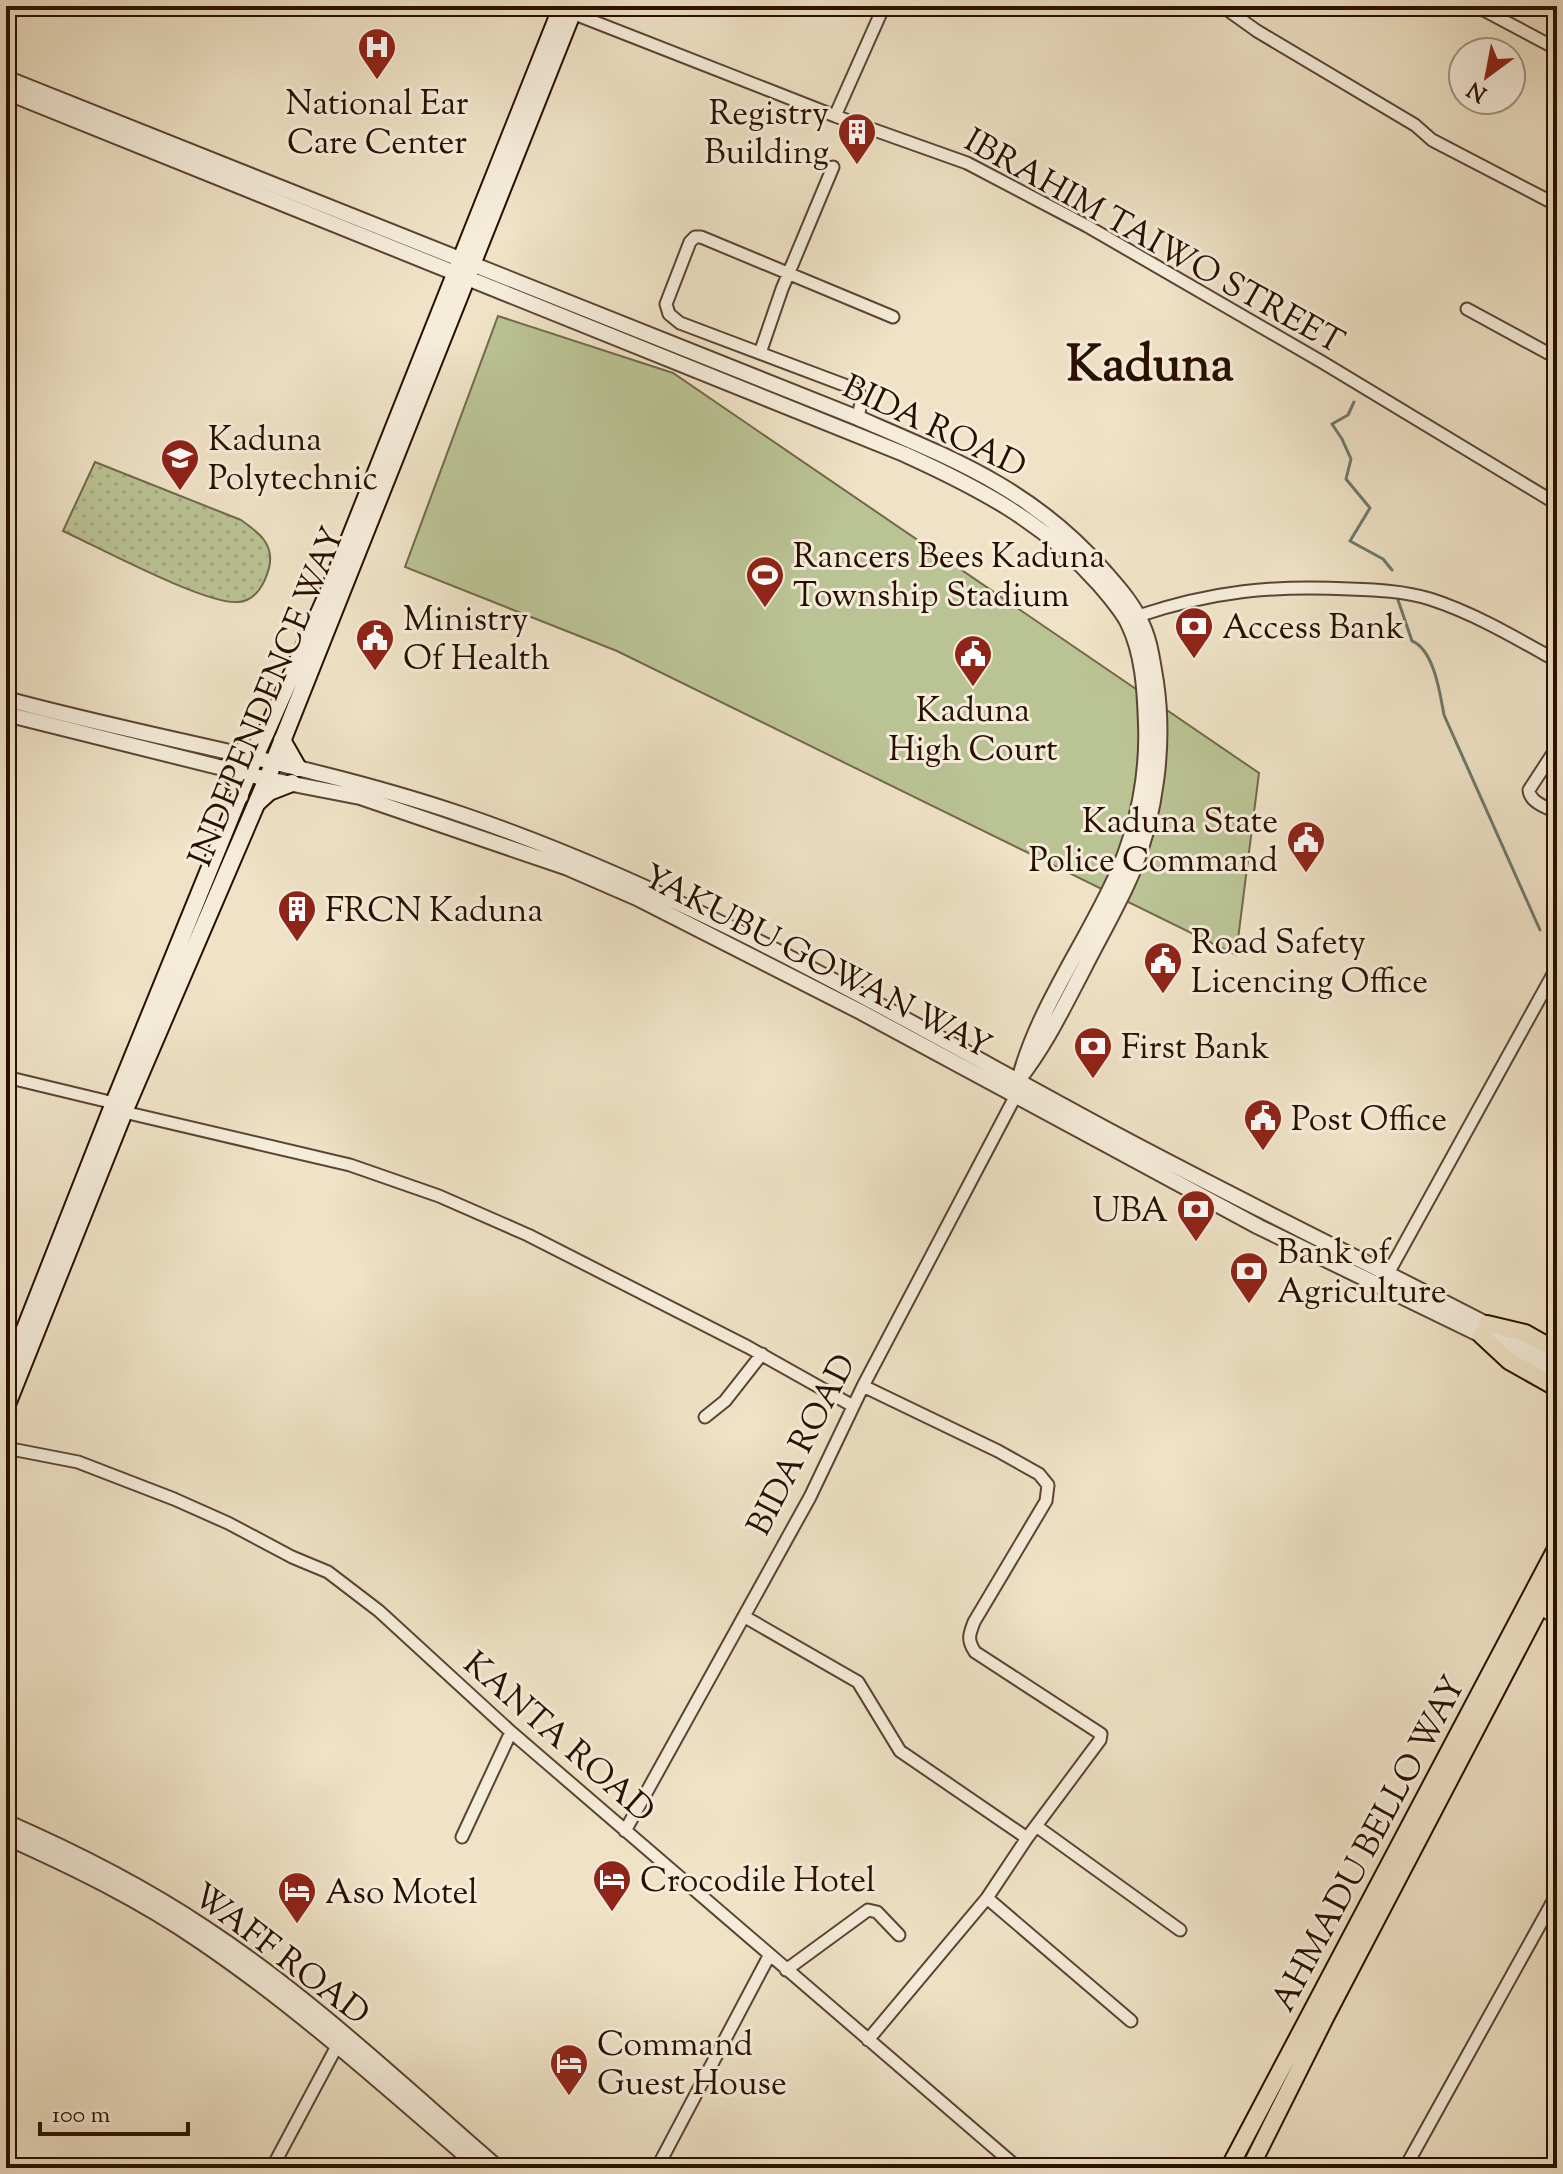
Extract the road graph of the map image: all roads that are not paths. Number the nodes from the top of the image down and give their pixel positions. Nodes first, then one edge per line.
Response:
1 (884, 6) edge
2 (1222, 6) edge
3 (1476, 6) edge
4 (570, 8) edge
5 (1557, 49) edge
6 (6, 78) edge
7 (6, 92) edge
8 (835, 116) junction
9 (833, 167) dead end
10 (1557, 205) edge
11 (464, 268) junction
12 (790, 274) junction
13 (1467, 309) dead end
14 (893, 317) dead end
15 (760, 353) junction
16 (1557, 358) edge
17 (858, 418) junction
18 (981, 482) junction
19 (1557, 504) edge
20 (1138, 616) junction
21 (1557, 661) edge
22 (6, 699) edge
23 (6, 714) edge
24 (265, 736) junction
25 (282, 740) junction
26 (1557, 747) edge
27 (236, 753) junction
28 (255, 757) junction
29 (273, 762) junction
30 (224, 768) junction
31 (249, 775) junction
32 (295, 775) junction
33 (267, 779) junction
34 (240, 797) junction
35 (256, 803) junction
36 (1557, 813) edge
37 (1557, 967) edge
38 (6, 1077) edge
39 (1018, 1080) junction
40 (1015, 1097) junction
41 (119, 1107) junction
42 (1384, 1281) junction
43 (1484, 1330) junction
44 (1557, 1351) edge
45 (762, 1354) junction
46 (1557, 1361) edge
47 (6, 1377) edge
48 (1557, 1377) edge
49 (863, 1386) junction
50 (1557, 1388) edge
51 (853, 1406) junction
52 (6, 1407) edge
53 (705, 1417) dead end
54 (6, 1448) edge
55 (1557, 1547) edge
56 (1557, 1574) edge
57 (1538, 1608) junction
58 (745, 1617) junction
59 (1557, 1618) edge
60 (511, 1732) junction
61 (6, 1822) edge
62 (1036, 1826) junction
63 (625, 1831) junction
64 (6, 1837) edge
65 (462, 1837) dead end
66 (1027, 1838) junction
67 (1557, 1894) edge
68 (987, 1898) junction
69 (1180, 1930) dead end
70 (899, 1935) dead end
71 (769, 1956) junction
72 (786, 1970) junction
73 (254, 1972) junction
74 (1131, 2021) dead end
75 (868, 2040) junction
76 (337, 2046) junction
77 (272, 2168) edge
78 (480, 2168) edge
79 (498, 2168) edge
80 (657, 2168) edge
81 (1018, 2168) edge
82 (1229, 2168) edge
83 (1250, 2168) edge
84 (1405, 2168) edge

1 - 8 street
2 - 10 street
3 - 5 street
4 - 8 street, IBRAHIM TAIWO STREET
4 - 11 main road, INDEPENDENCE WAY
6 - 11 street
7 - 11 street
8 - 19 street, IBRAHIM TAIWO STREET
9 - 12 street
11 - 17 street, BIDA ROAD
11 - 18 street, BIDA ROAD
11 - 24 main road, INDEPENDENCE WAY
11 - 25 main road, INDEPENDENCE WAY
12 - 14 street
12 - 15 street
12 - 15 street
13 - 16 street
15 - 17 street
17 - 18 street, BIDA ROAD
18 - 20 street, BIDA ROAD
18 - 39 street, BIDA ROAD
20 - 21 street
20 - 39 street, BIDA ROAD
22 - 27 street, YAKUBU GOWAN WAY
23 - 30 street, YAKUBU GOWAN WAY
24 - 27 main road
24 - 28 main road, INDEPENDENCE WAY
25 - 29 main road, INDEPENDENCE WAY
25 - 32 main road
26 - 36 street
27 - 28 street, YAKUBU GOWAN WAY
28 - 29 street, YAKUBU GOWAN WAY
28 - 31 main road, INDEPENDENCE WAY
29 - 32 street, YAKUBU GOWAN WAY
29 - 33 main road, INDEPENDENCE WAY
30 - 31 street, YAKUBU GOWAN WAY
30 - 34 main road
31 - 33 street, YAKUBU GOWAN WAY
31 - 34 main road, INDEPENDENCE WAY
32 - 33 street, YAKUBU GOWAN WAY
32 - 35 main road
32 - 39 street, YAKUBU GOWAN WAY
32 - 40 street, YAKUBU GOWAN WAY
33 - 35 main road, INDEPENDENCE WAY
34 - 41 main road, INDEPENDENCE WAY
35 - 41 main road, INDEPENDENCE WAY
37 - 42 street
38 - 41 street
39 - 40 street, BIDA ROAD
39 - 42 street, YAKUBU GOWAN WAY
40 - 42 street, YAKUBU GOWAN WAY
40 - 49 street, BIDA ROAD
41 - 45 street
41 - 47 main road, INDEPENDENCE WAY
41 - 52 main road, INDEPENDENCE WAY
42 - 43 street, YAKUBU GOWAN WAY
43 - 44 main road
43 - 46 street, YAKUBU GOWAN WAY
43 - 48 street, YAKUBU GOWAN WAY
43 - 50 main road
45 - 51 street
45 - 53 street
49 - 51 street, BIDA ROAD
49 - 62 street
51 - 58 street, BIDA ROAD
54 - 60 street, KANTA ROAD
55 - 82 main road, AHMADU BELLO WAY
56 - 57 main road, AHMADU BELLO WAY
57 - 59 street
57 - 83 main road, AHMADU BELLO WAY
58 - 63 street, BIDA ROAD
58 - 66 street
60 - 63 street, KANTA ROAD
60 - 65 street
61 - 73 street, WAFF ROAD
62 - 66 street
62 - 69 street
63 - 71 street, KANTA ROAD
64 - 73 street, WAFF ROAD
66 - 68 street
67 - 84 street
68 - 74 street
68 - 75 street
70 - 72 street
71 - 72 street, KANTA ROAD
71 - 80 street
72 - 75 street, KANTA ROAD
73 - 76 street, WAFF ROAD
73 - 79 street, WAFF ROAD
75 - 81 street, KANTA ROAD
76 - 77 street
76 - 78 street, WAFF ROAD

